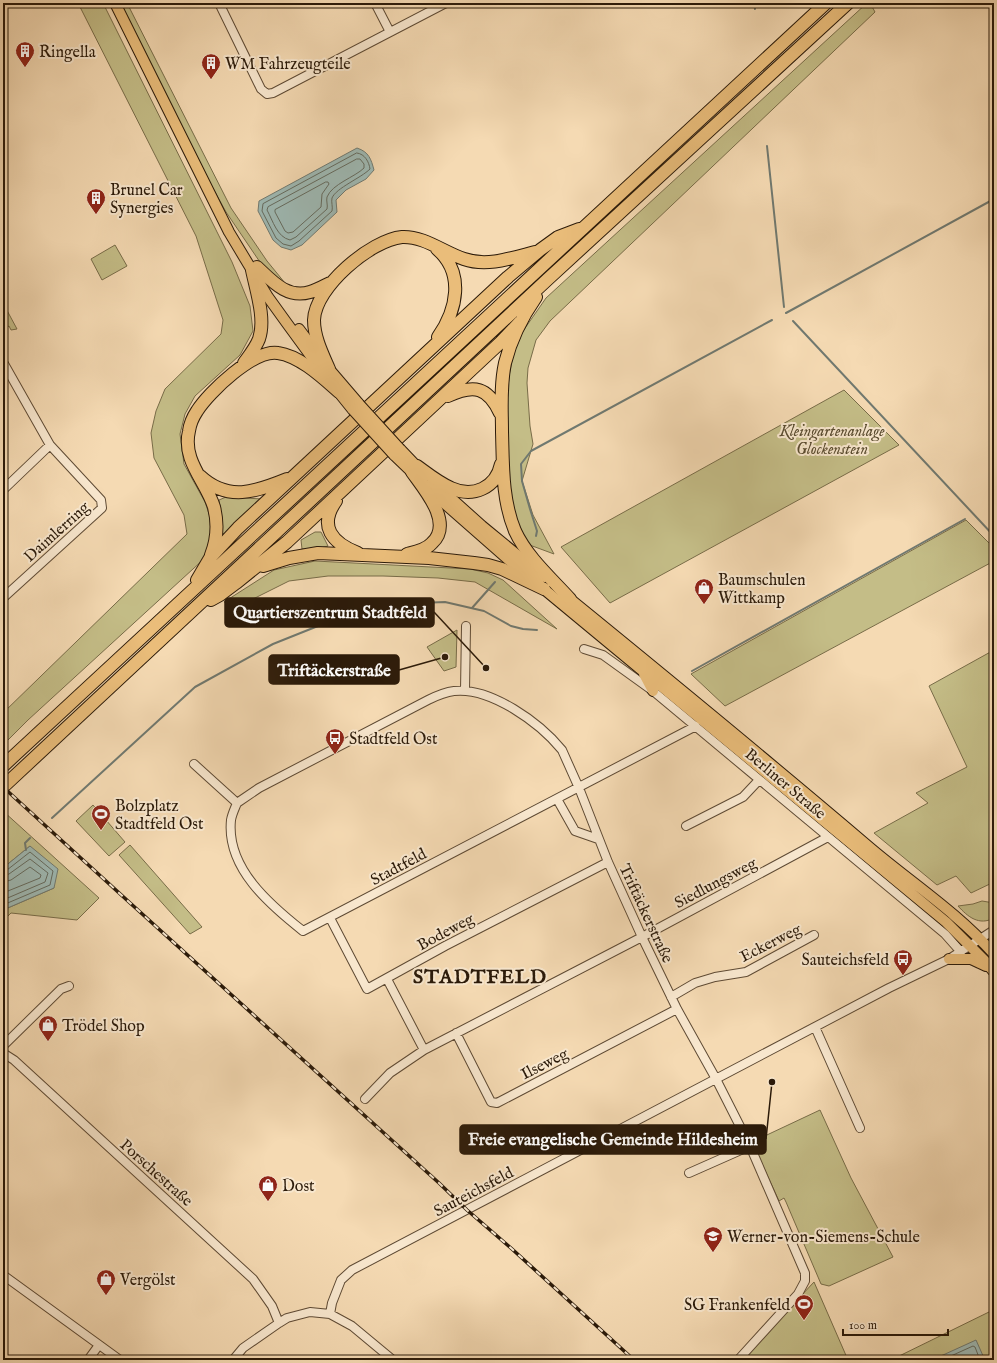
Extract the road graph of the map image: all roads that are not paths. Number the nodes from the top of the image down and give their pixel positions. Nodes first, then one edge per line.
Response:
1 (115, 3) edge
2 (219, 3) edge
3 (375, 3) edge
4 (446, 3) edge
5 (826, 3) edge
6 (848, 3) edge
7 (390, 32) junction
8 (586, 226) junction
9 (430, 244) junction
10 (540, 250) junction
11 (254, 268) junction
12 (548, 279) junction
13 (331, 282) junction
14 (520, 322) junction
15 (426, 353) junction
16 (3, 362) edge
17 (242, 366) junction
18 (329, 369) junction
19 (339, 392) junction
20 (440, 400) junction
21 (356, 407) junction
22 (502, 416) junction
23 (50, 445) junction
24 (503, 455) junction
25 (414, 469) junction
26 (195, 471) junction
27 (293, 477) junction
28 (347, 486) junction
29 (3, 490) edge
30 (364, 555) junction
31 (399, 557) junction
32 (210, 558) junction
33 (256, 568) junction
34 (544, 589) junction
35 (188, 594) junction
36 (3, 598) edge
37 (570, 599) junction
38 (196, 607) junction
39 (466, 626) dead end
40 (584, 649) dead end
41 (643, 670) junction
42 (465, 691) junction
43 (653, 691) junction
44 (696, 726) junction
45 (194, 764) dead end
46 (4, 765) edge
47 (759, 780) junction
48 (3, 787) edge
49 (579, 788) junction
50 (557, 799) junction
51 (237, 803) junction
52 (686, 826) dead end
53 (828, 837) junction
54 (598, 839) junction
55 (608, 862) junction
56 (330, 918) junction
57 (994, 930) edge
58 (814, 935) dead end
59 (642, 937) junction
60 (980, 939) junction
61 (970, 946) junction
62 (961, 952) junction
63 (994, 954) edge
64 (949, 959) junction
65 (993, 971) edge
66 (387, 978) junction
67 (69, 986) dead end
68 (671, 997) junction
69 (677, 1009) junction
70 (815, 1027) junction
71 (456, 1033) junction
72 (3, 1046) edge
73 (424, 1050) junction
74 (3, 1053) edge
75 (716, 1079) junction
76 (365, 1099) dead end
77 (860, 1128) dead end
78 (750, 1146) junction
79 (690, 1172) dead end
80 (3, 1275) edge
81 (330, 1314) junction
82 (279, 1323) junction
83 (99, 1345) junction
84 (88, 1360) edge
85 (120, 1360) edge
86 (233, 1360) edge
87 (393, 1360) edge
88 (738, 1360) edge

1 - 11 main road
2 - 7 street
3 - 7 street
4 - 7 street
5 - 8 highway
6 - 12 highway
8 - 10 highway
8 - 35 highway
9 - 10 highway
9 - 13 highway
9 - 15 highway
10 - 15 highway
11 - 13 highway
11 - 17 highway
11 - 18 main road
11 - 19 main road
12 - 14 highway
12 - 38 highway
13 - 18 highway
14 - 20 highway
14 - 22 highway
15 - 27 highway
16 - 23 street, Daimlerring
17 - 19 highway
17 - 26 highway
18 - 21 main road
19 - 21 main road
20 - 22 highway
20 - 28 highway
21 - 25 main road, bridge
22 - 24 highway
23 - 29 street
23 - 36 street, Daimlerring
24 - 25 highway
24 - 37 highway
25 - 31 highway
25 - 34 main road
25 - 37 main road
26 - 27 highway
26 - 32 highway
27 - 32 highway
28 - 30 highway
28 - 33 highway
30 - 31 highway
30 - 33 highway
31 - 34 highway
32 - 35 highway
33 - 38 highway
34 - 41 main road
35 - 46 highway
37 - 60 main road
38 - 48 highway
39 - 42 street
40 - 43 street, Berliner Straße
41 - 43 main road
41 - 61 main road
42 - 49 street, Triftäckerstraße
42 - 51 street, Triftäckerstraße
43 - 44 street, Berliner Straße
44 - 47 street, Berliner Straße
44 - 49 street, Stadtfeld
45 - 51 street
47 - 52 street
47 - 53 street, Berliner Straße
49 - 50 street, Stadtfeld
49 - 54 street, Triftäckerstraße
50 - 54 street
50 - 56 street, Stadtfeld
51 - 56 street, Stadtfeld
53 - 59 street, Siedlungsweg
53 - 62 street, Berliner Straße
54 - 55 street, Triftäckerstraße
55 - 59 street, Triftäckerstraße
55 - 66 street, Bodeweg
56 - 66 street, Bodeweg
57 - 60 street
58 - 68 street, Eckerweg
59 - 68 street, Triftäckerstraße
59 - 71 street, Siedlungsweg
60 - 61 street
60 - 63 main road
61 - 62 street, Sauteichsfeld
61 - 65 main road
62 - 64 street, Sauteichsfeld
64 - 65 main road
64 - 70 street, Sauteichsfeld
66 - 73 street
67 - 72 street
68 - 69 street, Triftäckerstraße
69 - 71 street, Ilseweg
69 - 75 street, Triftäckerstraße
70 - 75 street, Sauteichsfeld
70 - 77 street
71 - 73 street, Siedlungsweg
73 - 76 street, Siedlungsweg
74 - 82 street, Porschestraße
75 - 78 street, Triftäckerstraße
75 - 81 street, Sauteichsfeld
78 - 79 street
78 - 88 street, Triftäckerstraße
80 - 83 street
81 - 82 street
81 - 87 street
82 - 86 street
83 - 84 street
83 - 85 street

